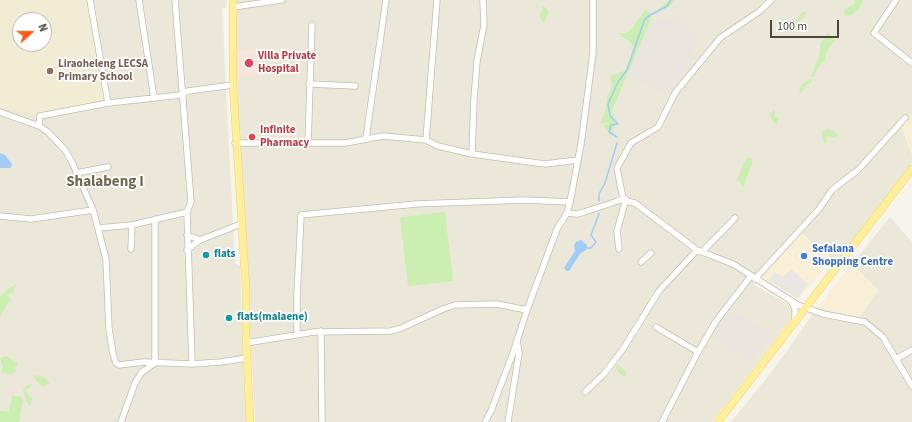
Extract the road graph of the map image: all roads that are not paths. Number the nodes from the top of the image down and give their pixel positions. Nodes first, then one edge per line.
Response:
1 (90, 0) edge
2 (139, 0) edge
3 (175, 0) edge
4 (282, 0) edge
5 (386, 0) edge
6 (437, 0) edge
7 (484, 0) edge
8 (593, 0) edge
9 (771, 0) edge
10 (896, 0) edge
11 (233, 4) edge
12 (312, 24) dead end
13 (912, 63) edge
14 (309, 84) junction
15 (233, 85) junction
16 (355, 86) dead end
17 (181, 95) junction
18 (154, 98) junction
19 (108, 103) junction
20 (0, 112) edge
21 (905, 118) dead end
22 (39, 126) junction
23 (366, 138) junction
24 (426, 140) junction
25 (235, 143) junction
26 (308, 144) junction
27 (472, 154) junction
28 (578, 160) junction
29 (108, 167) dead end
30 (912, 169) edge
31 (76, 173) junction
32 (625, 199) junction
33 (570, 202) junction
34 (92, 210) junction
35 (187, 212) junction
36 (567, 213) junction
37 (0, 216) edge
38 (735, 218) dead end
39 (155, 219) junction
40 (241, 224) junction
41 (132, 225) junction
42 (98, 228) junction
43 (187, 235) junction
44 (200, 240) junction
45 (131, 249) dead end
46 (619, 249) dead end
47 (187, 250) junction
48 (699, 251) junction
49 (651, 253) dead end
50 (641, 262) dead end
51 (753, 277) junction
52 (792, 301) junction
53 (805, 308) junction
54 (527, 310) junction
55 (795, 321) junction
56 (656, 327) dead end
57 (321, 331) junction
58 (297, 335) junction
59 (517, 340) junction
60 (246, 343) junction
61 (912, 350) edge
62 (698, 352) junction
63 (247, 358) junction
64 (896, 359) junction
65 (155, 363) junction
66 (192, 364) junction
67 (912, 386) edge
68 (585, 392) dead end
69 (121, 422) edge
70 (250, 422) edge
71 (322, 422) edge
72 (485, 422) edge
73 (508, 422) edge
74 (662, 422) edge
75 (718, 422) edge

1 - 19 street
2 - 18 street
3 - 17 street
4 - 11 street
5 - 23 street
6 - 24 street
7 - 27 street
8 - 28 street
9 - 32 street
10 - 13 street
11 - 15 main road
12 - 14 street
14 - 16 street
14 - 26 street
15 - 17 street
15 - 25 main road
17 - 18 street
17 - 35 street
18 - 19 street
19 - 22 street
20 - 22 street
21 - 51 street
22 - 31 street
23 - 24 street
23 - 26 street
24 - 27 street
25 - 26 street
25 - 40 main road
27 - 28 street
28 - 33 street
29 - 31 street
30 - 53 main road
31 - 34 street
32 - 36 street
32 - 46 street
32 - 48 street
33 - 36 street
33 - 58 street
34 - 37 street
34 - 42 street
35 - 39 street
35 - 43 street
36 - 54 street
38 - 48 street
39 - 41 street
39 - 65 street
40 - 44 street
40 - 60 main road
41 - 42 street
41 - 45 street
42 - 65 street
43 - 44 street
43 - 47 street
44 - 47 street
47 - 66 street
48 - 51 street
48 - 68 street
49 - 50 street
51 - 52 street
51 - 62 street
52 - 53 street
52 - 55 street
53 - 55 main road
53 - 64 street
54 - 57 street
54 - 59 street
55 - 75 main road
56 - 62 street
57 - 58 street
57 - 71 street
58 - 60 street
59 - 72 street
59 - 73 street
60 - 63 main road
61 - 64 street
62 - 74 street
63 - 66 street
63 - 70 main road
64 - 67 street
65 - 66 street
65 - 69 street

